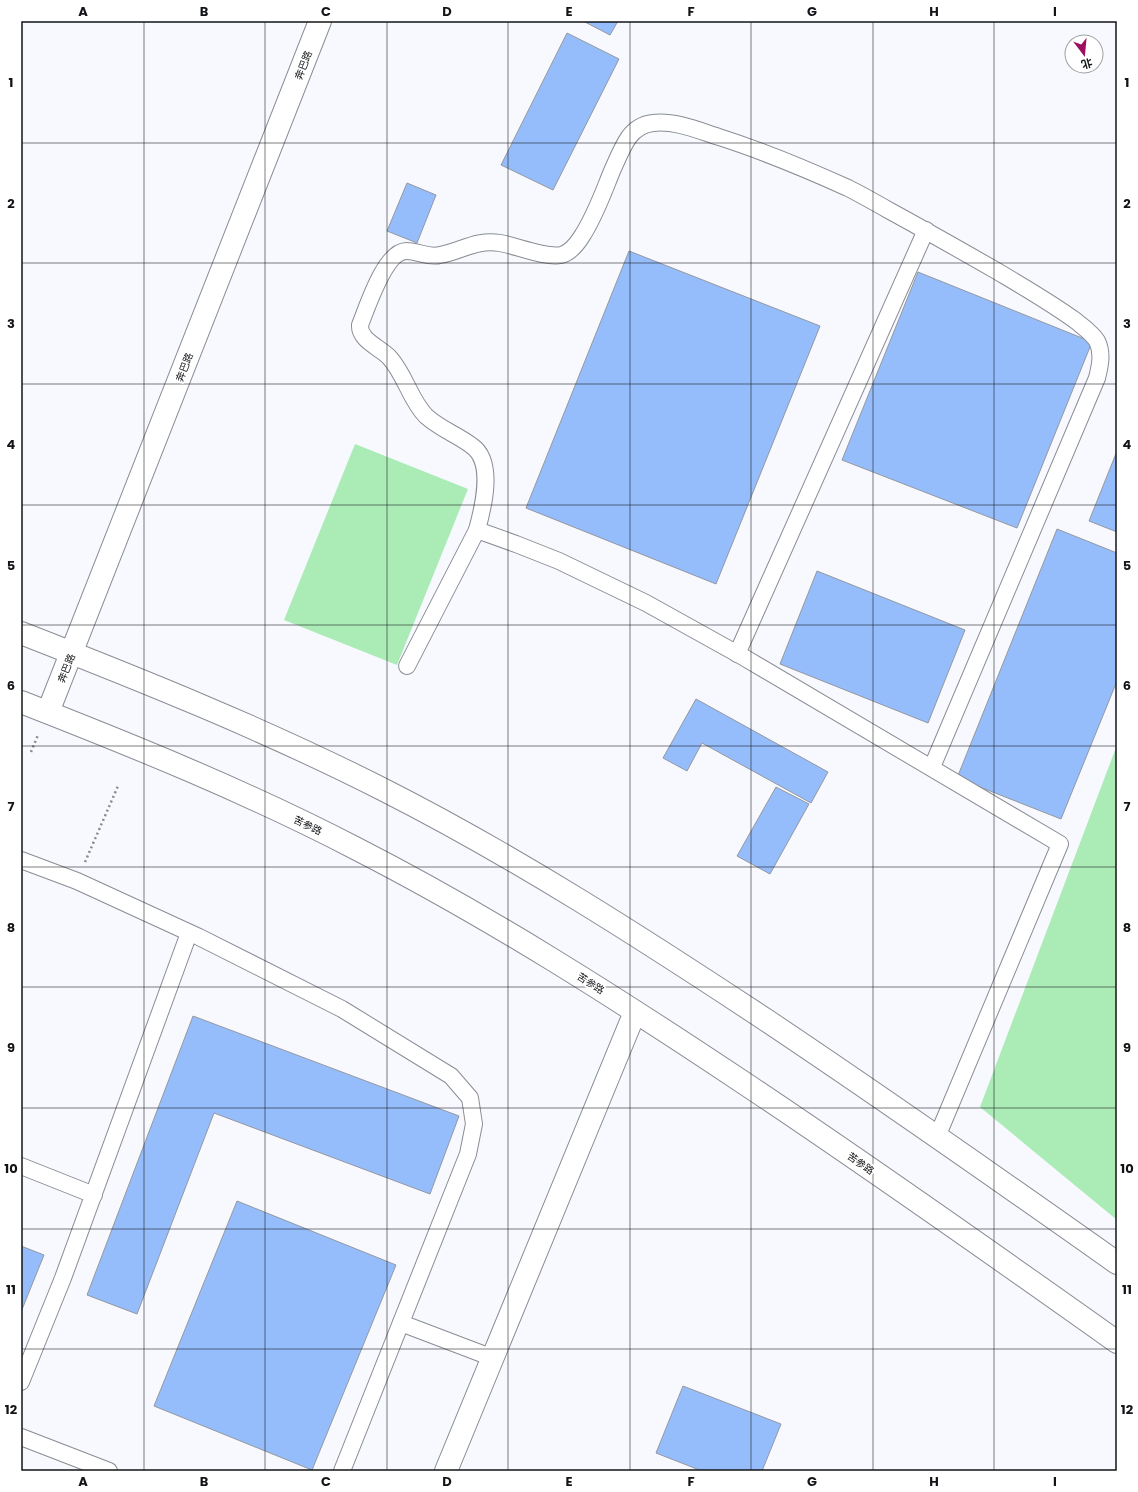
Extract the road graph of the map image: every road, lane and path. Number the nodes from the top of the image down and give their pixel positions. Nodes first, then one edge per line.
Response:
1 (320, 21) edge
2 (926, 230) junction
3 (478, 530) junction
4 (21, 633) edge
5 (72, 653) junction
6 (737, 654) junction
7 (407, 666) dead end
8 (21, 702) edge
9 (48, 712) junction
10 (932, 767) junction
11 (118, 786) dead end
12 (21, 860) edge
13 (77, 881) junction
14 (189, 933) junction
15 (635, 1012) junction
16 (937, 1137) junction
17 (21, 1166) edge
18 (94, 1195) junction
19 (1117, 1263) edge
20 (401, 1323) junction
21 (1117, 1342) edge
22 (493, 1358) junction
23 (21, 1382) edge
24 (21, 1437) edge
25 (109, 1471) edge
26 (342, 1471) edge
27 (446, 1471) edge

1 - 5 street, 奔巴路
2 - 3 lane
2 - 6 lane
2 - 10 lane
3 - 6 lane
3 - 7 lane
4 - 5 street
5 - 9 street, 奔巴路
5 - 16 street
6 - 10 lane
8 - 9 street, 苦参路
9 - 15 street, 苦参路
10 - 16 lane
11 - 13 path
12 - 13 lane
13 - 14 lane
14 - 18 lane
14 - 20 lane
15 - 21 street, 苦参路
15 - 22 street
16 - 19 street
17 - 18 lane
18 - 23 lane
20 - 22 lane
20 - 26 lane
22 - 27 street
24 - 25 lane

